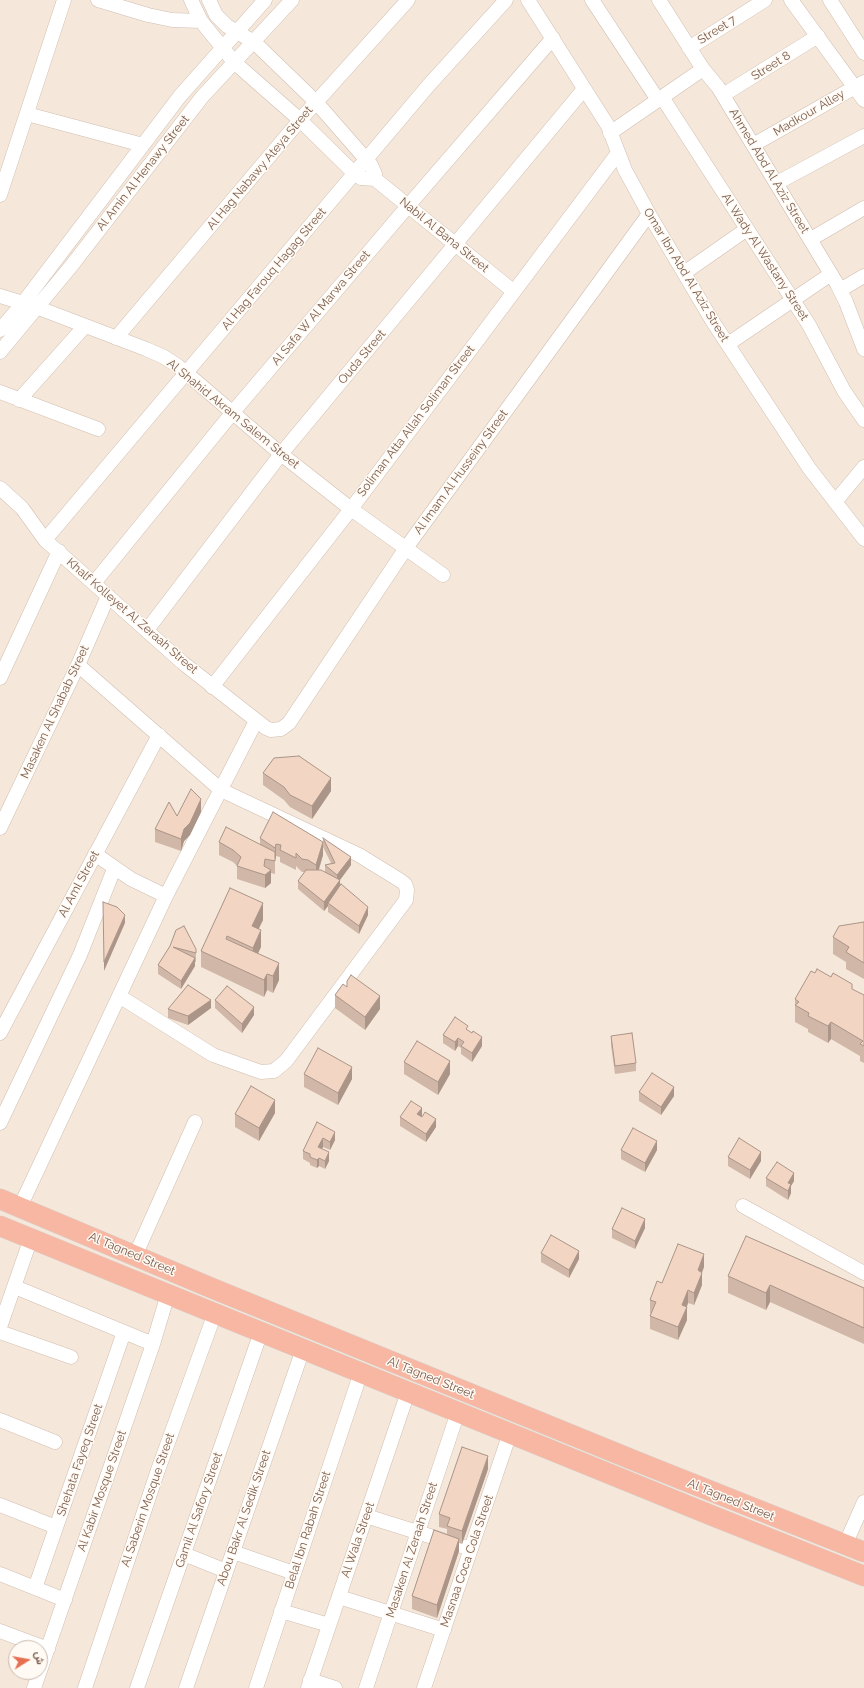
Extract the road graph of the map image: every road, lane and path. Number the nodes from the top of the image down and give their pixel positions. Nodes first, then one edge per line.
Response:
1 (64, 0) edge
2 (98, 0) edge
3 (191, 0) edge
4 (208, 0) edge
5 (265, 0) edge
6 (292, 0) edge
7 (408, 0) edge
8 (506, 0) edge
9 (528, 0) edge
10 (592, 0) edge
11 (659, 0) edge
12 (765, 0) edge
13 (791, 0) edge
14 (830, 0) edge
15 (201, 21) junction
16 (237, 32) junction
17 (818, 36) junction
18 (553, 38) junction
19 (254, 42) junction
20 (689, 48) junction
21 (222, 49) junction
22 (864, 52) edge
23 (234, 62) junction
24 (702, 69) junction
25 (860, 84) edge
26 (584, 89) junction
27 (723, 95) junction
28 (660, 98) junction
29 (864, 100) edge
30 (316, 102) junction
31 (27, 114) junction
32 (300, 120) junction
33 (610, 133) junction
34 (864, 136) edge
35 (143, 145) junction
36 (753, 145) junction
37 (618, 154) junction
38 (366, 160) junction
39 (354, 173) junction
40 (375, 179) junction
41 (777, 183) junction
42 (0, 195) edge
43 (408, 206) junction
44 (864, 208) edge
45 (649, 214) junction
46 (747, 229) junction
47 (810, 240) junction
48 (455, 244) junction
49 (684, 273) junction
50 (831, 274) junction
51 (864, 276) edge
52 (840, 290) junction
53 (513, 291) junction
54 (0, 296) edge
55 (793, 300) junction
56 (30, 305) junction
57 (85, 326) junction
58 (0, 330) edge
59 (116, 338) junction
60 (863, 343) edge
61 (728, 344) junction
62 (0, 352) edge
63 (187, 373) junction
64 (0, 392) edge
65 (19, 400) junction
66 (233, 412) junction
67 (864, 420) edge
68 (98, 429) dead end
69 (281, 454) junction
70 (864, 467) edge
71 (0, 488) edge
72 (835, 502) junction
73 (351, 509) junction
74 (864, 539) edge
75 (45, 540) junction
76 (406, 548) junction
77 (59, 551) junction
78 (443, 575) dead end
79 (94, 583) junction
80 (108, 596) junction
81 (147, 630) junction
82 (78, 664) junction
83 (0, 678) edge
84 (212, 686) junction
85 (256, 721) junction
86 (276, 731) joint
87 (158, 735) junction
88 (221, 790) junction
89 (0, 828) edge
90 (95, 854) junction
91 (114, 869) junction
92 (166, 896) junction
93 (119, 996) junction
94 (0, 1033) edge
95 (195, 1122) dead end
96 (0, 1123) edge
97 (0, 1199) edge
98 (743, 1206) dead end
99 (20, 1207) junction
100 (0, 1226) edge
101 (31, 1238) junction
102 (136, 1256) junction
103 (864, 1273) edge
104 (15, 1287) junction
105 (168, 1294) junction
106 (215, 1313) junction
107 (0, 1327) edge
108 (0, 1332) edge
109 (124, 1332) junction
110 (261, 1332) junction
111 (153, 1344) junction
112 (303, 1349) junction
113 (71, 1357) dead end
114 (361, 1372) junction
115 (408, 1392) junction
116 (458, 1412) junction
117 (0, 1420) edge
118 (510, 1433) junction
119 (56, 1442) dead end
120 (864, 1502) edge
121 (0, 1505) edge
122 (366, 1516) junction
123 (56, 1527) junction
124 (418, 1532) junction
125 (845, 1545) junction
126 (471, 1549) junction
127 (233, 1552) junction
128 (864, 1552) edge
129 (184, 1554) junction
130 (226, 1571) junction
131 (294, 1573) junction
132 (0, 1574) edge
133 (864, 1576) edge
134 (35, 1588) junction
135 (338, 1597) junction
136 (65, 1600) junction
137 (281, 1611) junction
138 (391, 1614) junction
139 (329, 1625) junction
140 (444, 1630) junction
141 (0, 1631) edge
142 (24, 1640) edge
143 (48, 1649) edge
144 (309, 1684) edge
145 (85, 1688) edge
146 (137, 1688) edge
147 (186, 1688) edge
148 (256, 1688) edge
149 (335, 1688) edge
150 (366, 1688) edge
151 (424, 1688) edge

1 - 31 street
2 - 15 street
3 - 15 street, Nabil Al Bana Street
4 - 16 street, Nabil Al Bana Street
5 - 16 street, Al Amin Al Henawy Street
6 - 19 street, Al Amin Al Henawy Street
7 - 30 street, Al Hag Nabawy Ateya Street
8 - 38 street, Al Hag Farouq Hagag Street
9 - 18 street, Omar Ibn Abd Al Aziz Street
10 - 28 street, Al Wady Al Wastany Street
11 - 20 street, Ahmed Abd Al Aziz Street
12 - 20 street, Street 7
13 - 17 street
14 - 22 street
15 - 21 street, Nabil Al Bana Street
16 - 19 street, Nabil Al Bana Street
16 - 21 street, Al Amin Al Henawy Street
17 - 25 street
17 - 27 street, Street 8
18 - 26 street, Omar Ibn Abd Al Aziz Street
18 - 43 street, Al Safa W Al Marwa Street
19 - 23 street, Al Amin Al Henawy Street
19 - 30 street, Nabil Al Bana Street
20 - 24 street, Ahmed Abd Al Aziz Street
21 - 23 street, Nabil Al Bana Street
21 - 35 street, Al Amin Al Henawy Street
23 - 32 street, Nabil Al Bana Street
23 - 56 street, Al Amin Al Henawy Street
24 - 27 street, Ahmed Abd Al Aziz Street
24 - 28 street
25 - 29 street
25 - 36 street, Madkour Alley
26 - 33 street, Omar Ibn Abd Al Aziz Street
26 - 48 street, Ouda Street
27 - 36 street, Ahmed Abd Al Aziz Street
28 - 33 street
28 - 46 street, Al Wady Al Wastany Street
30 - 32 street, Al Hag Nabawy Ateya Street
30 - 38 street, Nabil Al Bana Street
31 - 35 street
31 - 42 street
32 - 39 street, Nabil Al Bana Street
32 - 59 street, Al Hag Nabawy Ateya Street
33 - 37 street, Omar Ibn Abd Al Aziz Street
34 - 41 street
35 - 56 street, Al Amin Al Henawy Street
36 - 41 street, Ahmed Abd Al Aziz Street
37 - 45 street, Omar Ibn Abd Al Aziz Street
37 - 53 street, Soliman Atta Allah Soliman Street
38 - 39 street, Al Hag Farouq Hagag Street
38 - 40 street, Nabil Al Bana Street
39 - 40 street, Nabil Al Bana Street
39 - 63 street, Al Hag Farouq Hagag Street
40 - 43 street, Nabil Al Bana Street
41 - 47 street, Ahmed Abd Al Aziz Street
43 - 48 street, Nabil Al Bana Street
43 - 66 street, Al Safa W Al Marwa Street
44 - 47 street
45 - 49 street, Omar Ibn Abd Al Aziz Street
45 - 76 street, Al Imam Al Husseiny Street
46 - 49 street
46 - 55 street, Al Wady Al Wastany Street
47 - 50 street, Ahmed Abd Al Aziz Street
48 - 53 street, Nabil Al Bana Street
48 - 69 street, Ouda Street
49 - 61 street, Omar Ibn Abd Al Aziz Street
50 - 52 street, Ahmed Abd Al Aziz Street
50 - 55 street
51 - 52 street
52 - 60 street, Ahmed Abd Al Aziz Street
53 - 73 street, Soliman Atta Allah Soliman Street
54 - 56 street, Al Shahid Akram Salem Street
55 - 61 street
55 - 67 street, Al Wady Al Wastany Street
56 - 57 street, Al Shahid Akram Salem Street
56 - 58 street, Al Amin Al Henawy Street
56 - 62 street, Al Amin Al Henawy Street
57 - 59 street, Al Shahid Akram Salem Street
57 - 65 street
59 - 63 street, Al Shahid Akram Salem Street
61 - 72 street, Omar Ibn Abd Al Aziz Street
63 - 66 street, Al Shahid Akram Salem Street
63 - 75 street, Al Hag Farouq Hagag Street
64 - 65 street
65 - 68 street
66 - 69 street, Al Shahid Akram Salem Street
66 - 79 street, Al Safa W Al Marwa Street
69 - 73 street, Al Shahid Akram Salem Street
69 - 81 street, Ouda Street
70 - 72 street
71 - 75 street, Khalf Kolleyet Al Zeraah Street
72 - 74 street, Omar Ibn Abd Al Aziz Street
73 - 76 street, Al Shahid Akram Salem Street
73 - 84 street, Soliman Atta Allah Soliman Street
75 - 77 street, Khalf Kolleyet Al Zeraah Street
76 - 78 street, Al Shahid Akram Salem Street
76 - 86 street, Al Imam Al Husseiny Street
77 - 79 street, Khalf Kolleyet Al Zeraah Street
77 - 83 street
79 - 80 street, Khalf Kolleyet Al Zeraah Street
80 - 81 street, Khalf Kolleyet Al Zeraah Street
80 - 82 street, Masaken Al Shabab Street
81 - 84 street, Khalf Kolleyet Al Zeraah Street
82 - 87 street
82 - 89 street, Masaken Al Shabab Street
84 - 85 street, Khalf Kolleyet Al Zeraah Street
85 - 86 street, Khalf Kolleyet Al Zeraah Street
85 - 88 street
87 - 88 street
87 - 90 street, Al Aml Street
88 - 92 street
88 - 93 street
90 - 91 street
90 - 94 street, Al Aml Street
91 - 92 street
91 - 96 street
92 - 93 street
93 - 99 street
95 - 102 street
97 - 99 highway, Al Tagned Street
98 - 103 street
99 - 102 highway, Al Tagned Street
100 - 101 highway, Al Tagned Street
101 - 104 street
101 - 105 highway, Al Tagned Street
102 - 125 highway, Al Tagned Street
104 - 107 street
104 - 109 street
105 - 106 highway, Al Tagned Street
105 - 111 street, Al Kabir Mosque Street
106 - 110 highway, Al Tagned Street
106 - 145 street, Al Saberin Mosque Street
108 - 113 street
109 - 111 street
109 - 123 street, Shehata Fayeq Street
110 - 112 highway, Al Tagned Street
110 - 129 street, Gamil Al Safory Street
111 - 136 street, Al Kabir Mosque Street
112 - 114 highway, Al Tagned Street
112 - 127 street, Abou Bakr Al Sedik Street
114 - 115 highway, Al Tagned Street
114 - 131 street, Belal Ibn Rabah Street
115 - 116 highway, Al Tagned Street
115 - 122 street, Al Wala Street
116 - 118 highway, Al Tagned Street
116 - 124 street, Masaken Al Zeraah Street
117 - 119 street
118 - 126 street, Masnaa Coca Cola Street
118 - 133 highway, Al Tagned Street
120 - 125 street
121 - 123 street
122 - 124 street
122 - 135 street, Al Wala Street
123 - 134 street, Shehata Fayeq Street
124 - 126 street
124 - 138 street, Masaken Al Zeraah Street
125 - 128 highway, Al Tagned Street
126 - 140 street, Masnaa Coca Cola Street
127 - 130 street, Abou Bakr Al Sedik Street
127 - 131 street
129 - 130 street
129 - 146 street, Gamil Al Safory Street
130 - 147 street, Abou Bakr Al Sedik Street
131 - 137 street, Belal Ibn Rabah Street
132 - 134 street
134 - 136 street
135 - 138 street
135 - 139 street, Al Wala Street
136 - 143 street, Al Kabir Mosque Street
137 - 139 street
137 - 148 street, Belal Ibn Rabah Street
138 - 140 street
138 - 150 street, Masaken Al Zeraah Street
139 - 144 street, Al Wala Street
140 - 151 street, Masnaa Coca Cola Street
141 - 142 street
144 - 149 street

